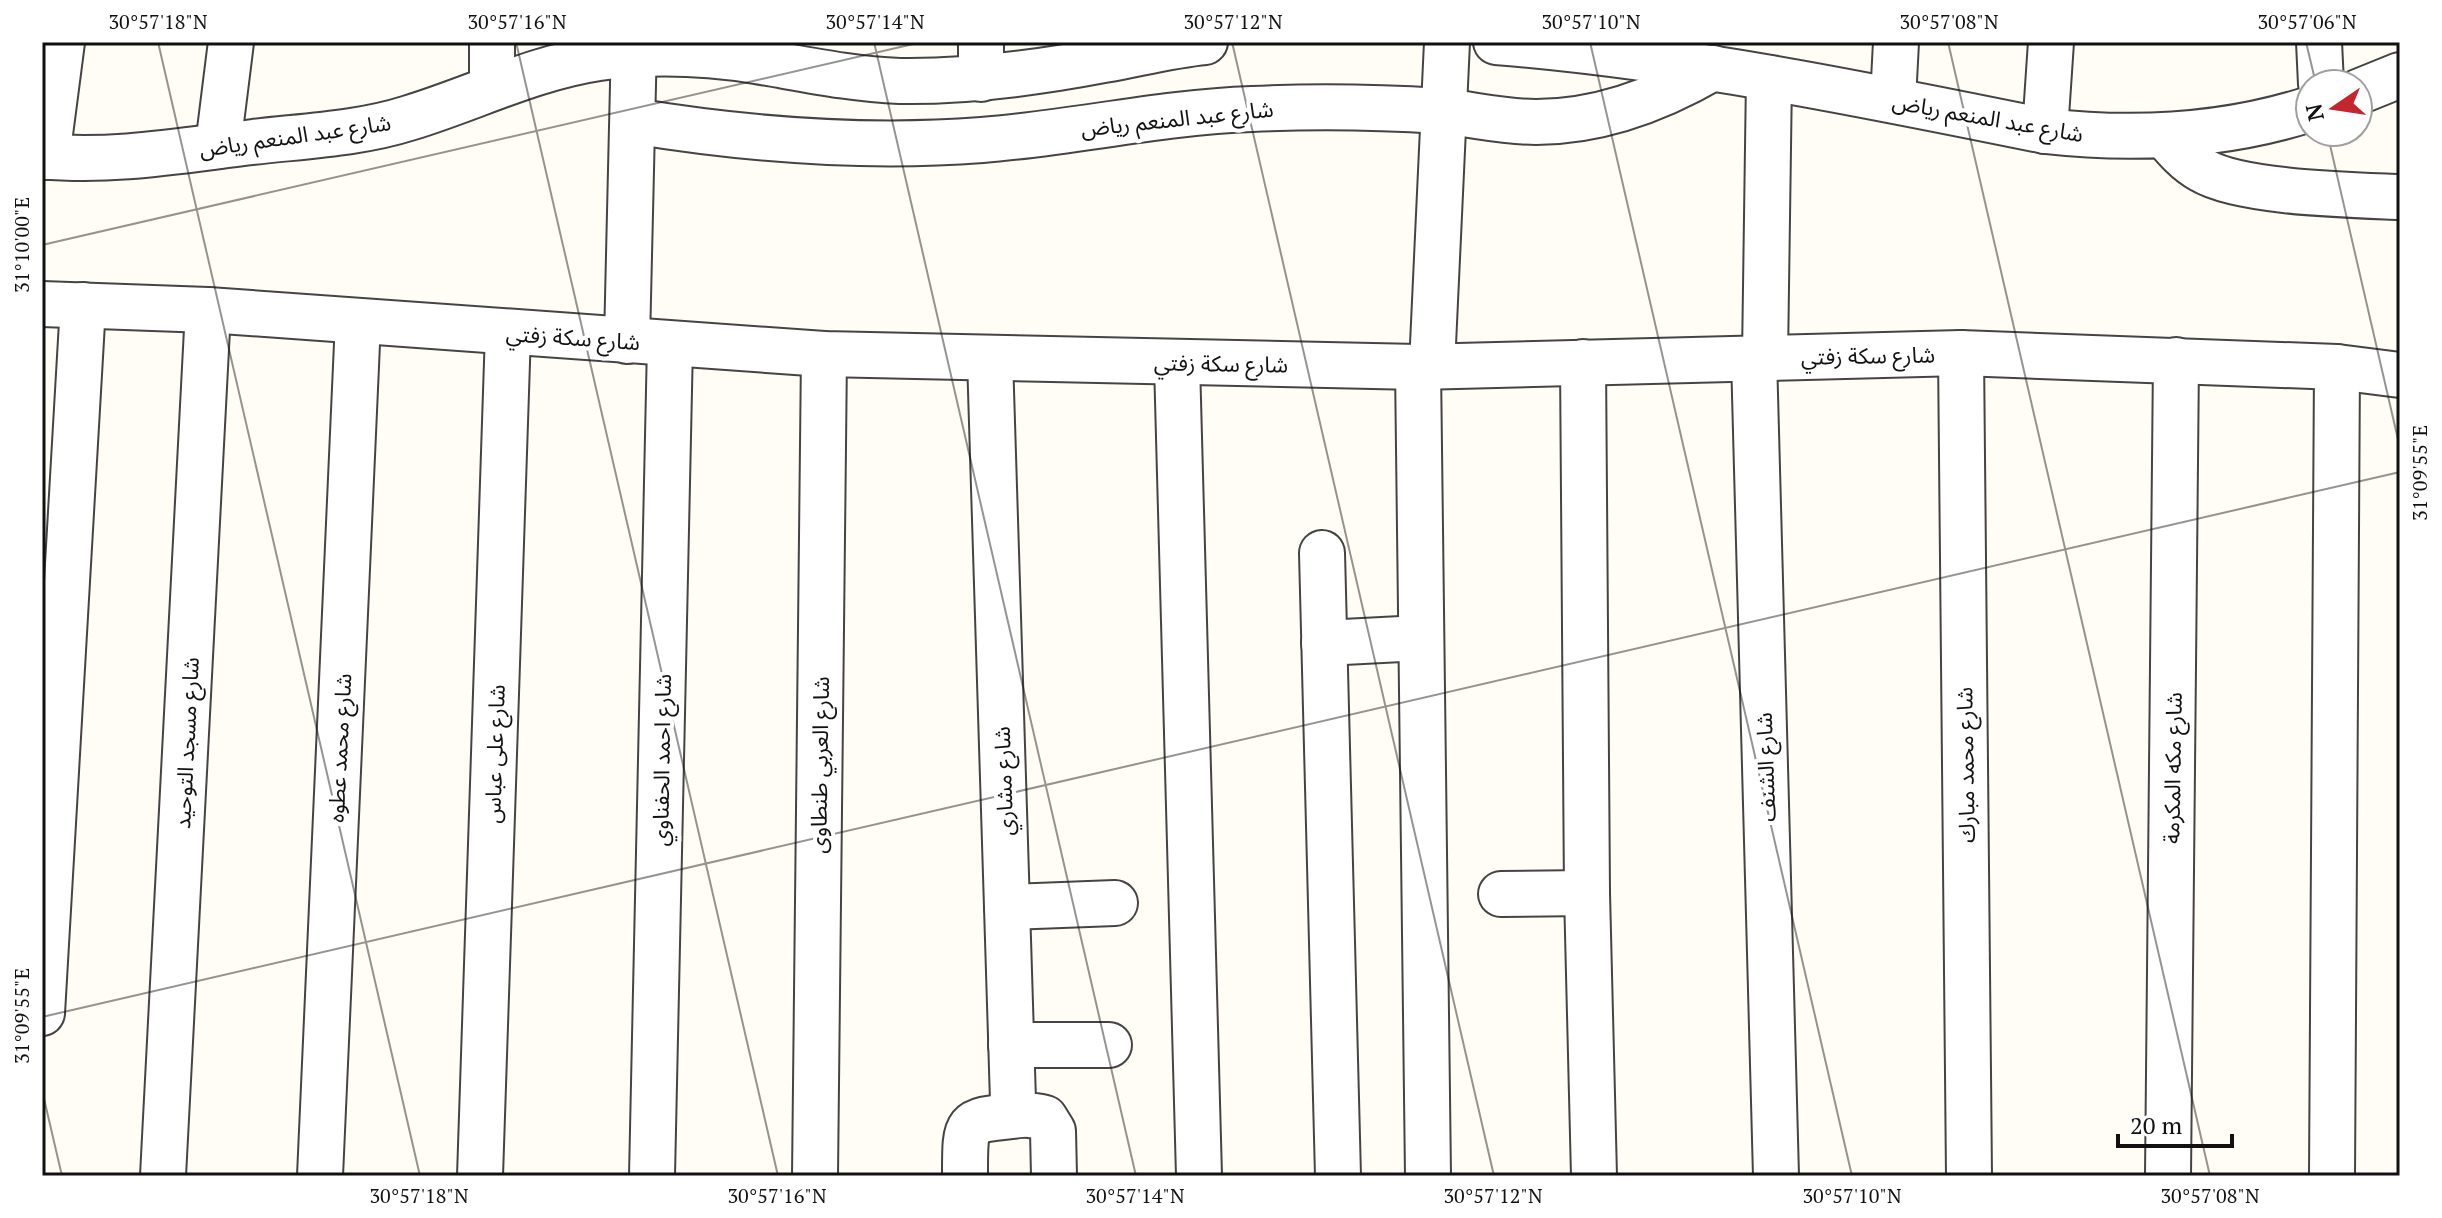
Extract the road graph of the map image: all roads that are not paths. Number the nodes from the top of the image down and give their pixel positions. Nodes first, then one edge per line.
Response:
1 (62, 42) edge
2 (231, 42) edge
3 (492, 42) edge
4 (1205, 42) edge
5 (1447, 42) edge
6 (1496, 42) edge
7 (1896, 42) edge
8 (2051, 42) edge
9 (2319, 42) edge
10 (1594, 47) edge
11 (634, 48) edge
12 (1122, 50) edge
13 (814, 58) edge
14 (981, 61) edge
15 (1748, 66) edge
16 (2320, 68) edge
17 (2400, 75) edge
18 (2374, 86) edge
19 (492, 88) junction
20 (1893, 100) junction
21 (1444, 112) junction
22 (2294, 113) edge
23 (633, 121) junction
24 (2045, 131) junction
25 (2165, 136) junction
26 (218, 146) junction
27 (45, 157) edge
28 (2400, 197) edge
29 (63, 305) edge
30 (208, 310) junction
31 (358, 321) junction
32 (508, 332) junction
33 (627, 341) junction
34 (670, 344) junction
35 (1961, 353) junction
36 (824, 354) junction
37 (1760, 357) junction
38 (990, 358) junction
39 (2176, 360) junction
40 (1583, 362) junction
41 (1177, 363) junction
42 (1425, 366) junction
43 (2337, 367) junction
44 (2400, 375) edge
45 (1322, 553) dead end
46 (1421, 638) junction
47 (1324, 643) junction
48 (1587, 893) junction
49 (1501, 894) dead end
50 (1115, 903) dead end
51 (1007, 907) junction
52 (42, 1013) edge
53 (1011, 1045) junction
54 (1109, 1045) dead end
55 (1021, 1115) junction
56 (163, 1176) edge
57 (320, 1176) edge
58 (480, 1176) edge
59 (652, 1176) edge
60 (815, 1176) edge
61 (965, 1176) edge
62 (1054, 1176) edge
63 (1199, 1176) edge
64 (1338, 1176) edge
65 (1428, 1176) edge
66 (1594, 1176) edge
67 (1776, 1176) edge
68 (1969, 1176) edge
69 (2168, 1176) edge
70 (2332, 1176) edge

1 - 27 street
2 - 26 street
3 - 19 street
4 - 12 street, شارع عبد المنعم رياض
5 - 21 street
6 - 10 street, شارع عبد المنعم رياض
7 - 20 street
8 - 24 street
9 - 16 street
10 - 15 street, شارع عبد المنعم رياض
11 - 13 street, شارع عبد المنعم رياض
11 - 19 street, شارع عبد المنعم رياض
11 - 23 street
12 - 14 street, شارع عبد المنعم رياض
13 - 14 street, شارع عبد المنعم رياض
15 - 20 street, شارع عبد المنعم رياض
15 - 21 street, شارع عبد المنعم رياض
15 - 37 street, شارع الشنف
17 - 18 street
19 - 26 street, شارع عبد المنعم رياض
20 - 24 street, شارع عبد المنعم رياض
21 - 23 street, شارع عبد المنعم رياض
21 - 42 street
22 - 25 street, شارع عبد المنعم رياض
23 - 33 street
24 - 25 street, شارع عبد المنعم رياض
25 - 28 street
26 - 27 street, شارع عبد المنعم رياض
29 - 30 street, شارع سكة زفتي
29 - 52 street
30 - 31 street, شارع سكة زفتي
30 - 56 street, شارع مسجد التوحيد
31 - 32 street, شارع سكة زفتي
31 - 57 street, شارع محمد عطوه
32 - 33 street, شارع سكة زفتي
32 - 58 street, شارع على عباس
33 - 34 street, شارع سكة زفتي
34 - 36 street, شارع سكة زفتي
34 - 59 street, شارع احمد الحفناوي
35 - 37 street, شارع سكة زفتي
35 - 39 street, شارع سكة زفتي
35 - 68 street, شارع محمد مبارك
36 - 38 street, شارع سكة زفتي
36 - 60 street, شارع العربي طنطاوى
37 - 40 street, شارع سكة زفتي
37 - 67 street, شارع الشنف
38 - 41 street, شارع سكة زفتي
38 - 51 street, شارع مشاري
39 - 43 street, شارع سكة زفتي
39 - 69 street, شارع مكه المكرمة
40 - 42 street, شارع سكة زفتي
40 - 48 street
41 - 42 street, شارع سكة زفتي
41 - 63 street
42 - 46 street
43 - 44 street, شارع سكة زفتي
43 - 70 street
45 - 47 street
46 - 47 street
46 - 65 street
47 - 64 street
48 - 49 street
48 - 66 street
50 - 51 street
51 - 53 street, شارع مشاري
53 - 54 street
53 - 55 street, شارع مشاري
55 - 61 street
55 - 62 street

